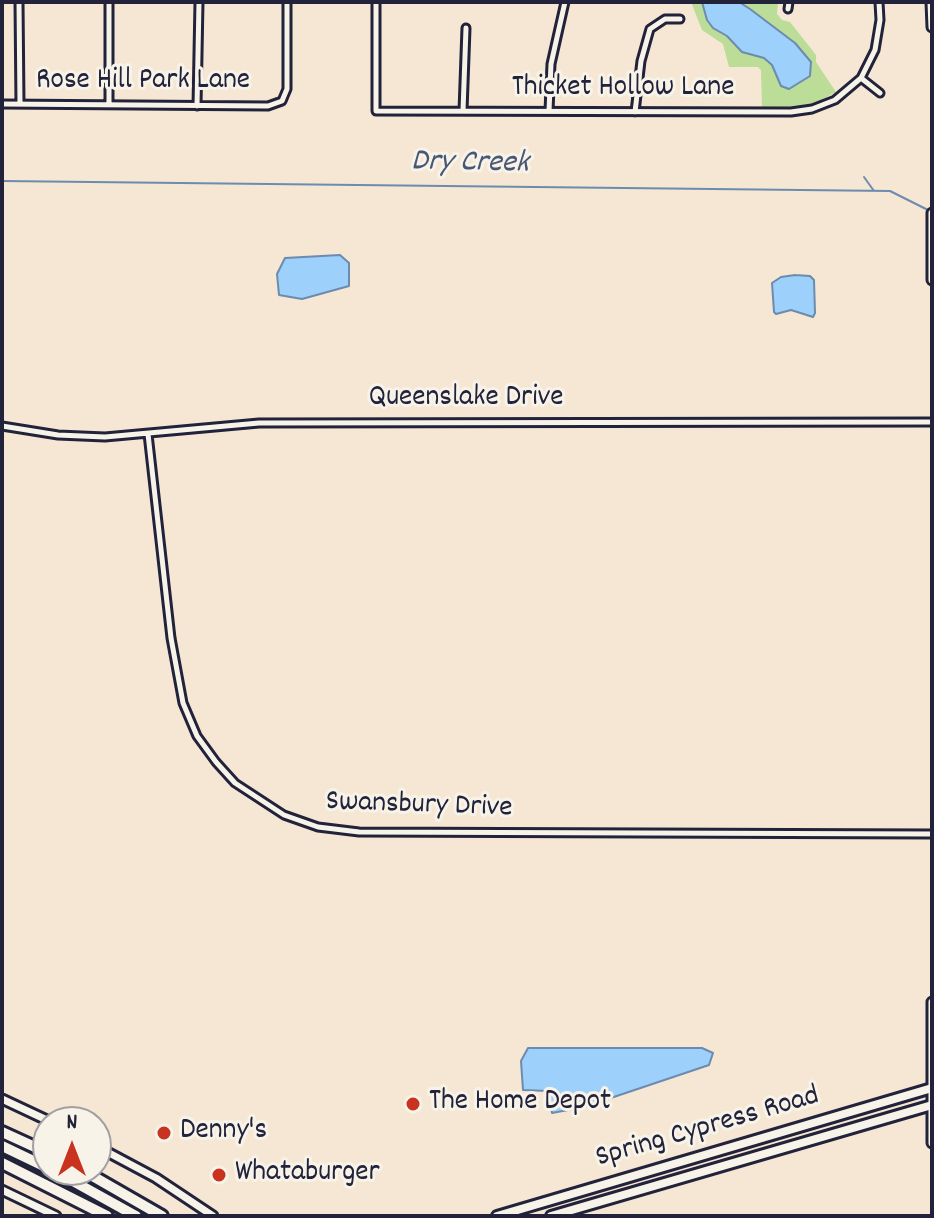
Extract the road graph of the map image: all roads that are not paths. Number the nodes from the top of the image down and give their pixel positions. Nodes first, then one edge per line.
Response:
1 (19, 2) edge
2 (109, 2) edge
3 (199, 2) edge
4 (287, 2) edge
5 (376, 2) edge
6 (565, 2) edge
7 (879, 2) edge
8 (931, 2) edge
9 (680, 19) dead end
10 (932, 27) edge
11 (466, 28) dead end
12 (861, 78) junction
13 (880, 93) dead end
14 (2, 104) edge
15 (20, 104) junction
16 (109, 105) junction
17 (197, 106) junction
18 (549, 111) junction
19 (463, 112) junction
20 (635, 112) junction
21 (932, 213) edge
22 (932, 221) edge
23 (932, 280) edge
24 (932, 422) edge
25 (2, 426) edge
26 (148, 434) junction
27 (932, 834) edge
28 (932, 1002) edge
29 (932, 1088) edge
30 (2, 1099) edge
31 (932, 1105) edge
32 (32, 1113) edge
33 (2, 1132) edge
34 (771, 1135) junction
35 (932, 1143) edge
36 (2, 1146) edge
37 (32, 1146) edge
38 (773, 1152) junction
39 (112, 1155) edge
40 (32, 1160) edge
41 (2, 1163) edge
42 (648, 1172) junction
43 (81, 1186) edge
44 (110, 1186) edge
45 (654, 1186) junction
46 (2, 1190) edge
47 (56, 1216) edge
48 (107, 1216) edge
49 (136, 1216) edge
50 (162, 1216) edge
51 (213, 1216) edge
52 (497, 1216) edge
53 (551, 1216) edge

1 - 15 street
2 - 16 street
3 - 17 street
4 - 17 street, Rose Hill Park Lane
5 - 19 street, Thicket Hollow Lane
6 - 18 street
7 - 12 street
8 - 10 main road
9 - 20 street
11 - 19 street
12 - 13 street
12 - 20 street, Thicket Hollow Lane
14 - 15 street, Rose Hill Park Lane
15 - 16 street, Rose Hill Park Lane
16 - 17 street, Rose Hill Park Lane
18 - 19 street, Thicket Hollow Lane
18 - 20 street, Thicket Hollow Lane
21 - 22 main road
22 - 23 main road
24 - 26 street, Queenslake Drive
25 - 26 street, Queenslake Drive
26 - 27 street, Swansbury Drive
28 - 29 main road
29 - 31 main road
29 - 34 main road, Spring Cypress Road
30 - 32 main road
31 - 35 main road
31 - 38 main road, Spring Cypress Road
33 - 37 highway
34 - 38 main road
34 - 42 main road, Spring Cypress Road
36 - 40 highway
38 - 45 main road, Spring Cypress Road
39 - 51 main road
41 - 48 highway
42 - 45 main road
42 - 52 main road, Spring Cypress Road
43 - 49 highway
44 - 50 highway
45 - 53 main road, Spring Cypress Road
46 - 47 main road

